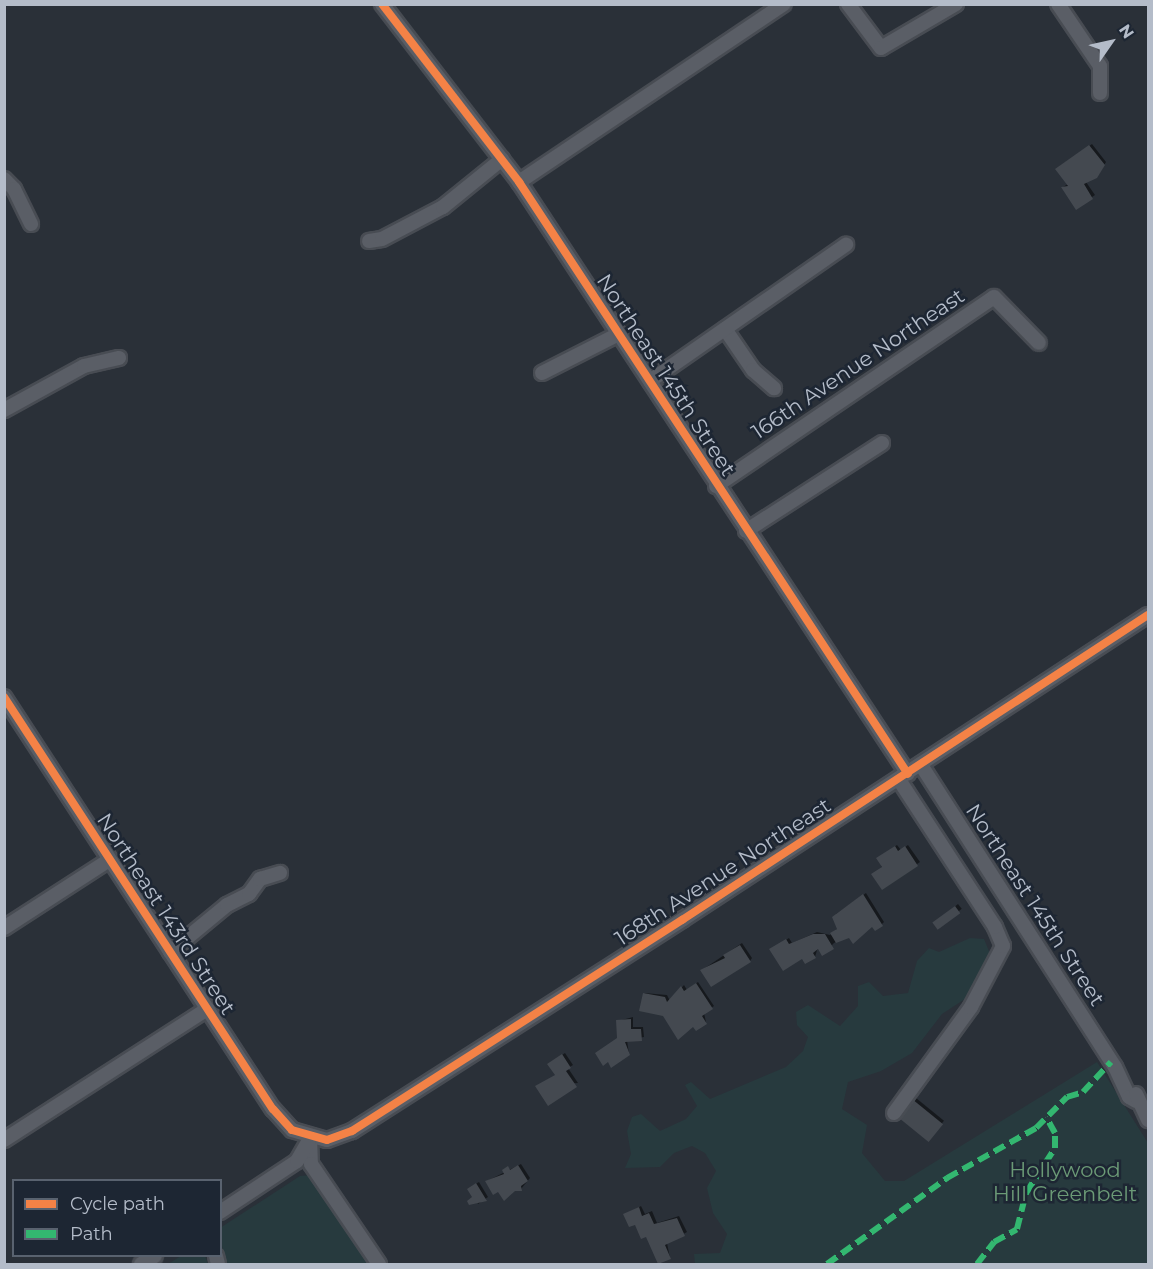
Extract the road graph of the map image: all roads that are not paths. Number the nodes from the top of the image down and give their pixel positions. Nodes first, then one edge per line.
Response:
1 (382, 4) edge
2 (784, 4) edge
3 (848, 4) edge
4 (956, 4) edge
5 (1058, 4) edge
6 (1100, 93) dead end
7 (502, 159) junction
8 (4, 179) edge
9 (519, 182) junction
10 (31, 224) dead end
11 (369, 241) dead end
12 (846, 245) dead end
13 (725, 328) junction
14 (619, 334) junction
15 (1039, 344) dead end
16 (119, 358) dead end
17 (542, 373) dead end
18 (650, 381) junction
19 (774, 388) dead end
20 (4, 410) edge
21 (882, 443) dead end
22 (716, 486) junction
23 (746, 531) junction
24 (1149, 615) edge
25 (4, 697) edge
26 (10, 716) edge
27 (921, 765) junction
28 (904, 777) junction
29 (109, 860) junction
30 (280, 873) dead end
31 (4, 928) edge
32 (170, 952) junction
33 (207, 1009) junction
34 (894, 1113) dead end
35 (1149, 1120) edge
36 (310, 1138) junction
37 (4, 1140) edge
38 (222, 1211) edge
39 (379, 1264) edge

1 - 7 street, Northeast 145th Street
2 - 9 street
3 - 4 street
5 - 6 street
7 - 9 street, Northeast 145th Street
7 - 11 street
8 - 10 street
9 - 14 street, Northeast 145th Street
12 - 13 street
13 - 18 street
13 - 19 street
14 - 17 street
14 - 18 street, Northeast 145th Street
15 - 22 street, 166th Avenue Northeast
16 - 20 street
18 - 22 street, Northeast 145th Street
21 - 23 street
22 - 23 street, Northeast 145th Street
23 - 28 street, Northeast 145th Street
24 - 27 street, 168th Avenue Northeast
25 - 26 street, Northeast 143rd Street
26 - 29 street, Northeast 143rd Street
27 - 28 street, 168th Avenue Northeast
27 - 35 street, Northeast 145th Street
28 - 34 street, Northeast 145th Street
28 - 36 street, 168th Avenue Northeast
29 - 31 street
29 - 32 street, Northeast 143rd Street
30 - 32 street
32 - 33 street, Northeast 143rd Street
33 - 36 street, Northeast 143rd Street
33 - 37 street
36 - 38 street
36 - 39 street

